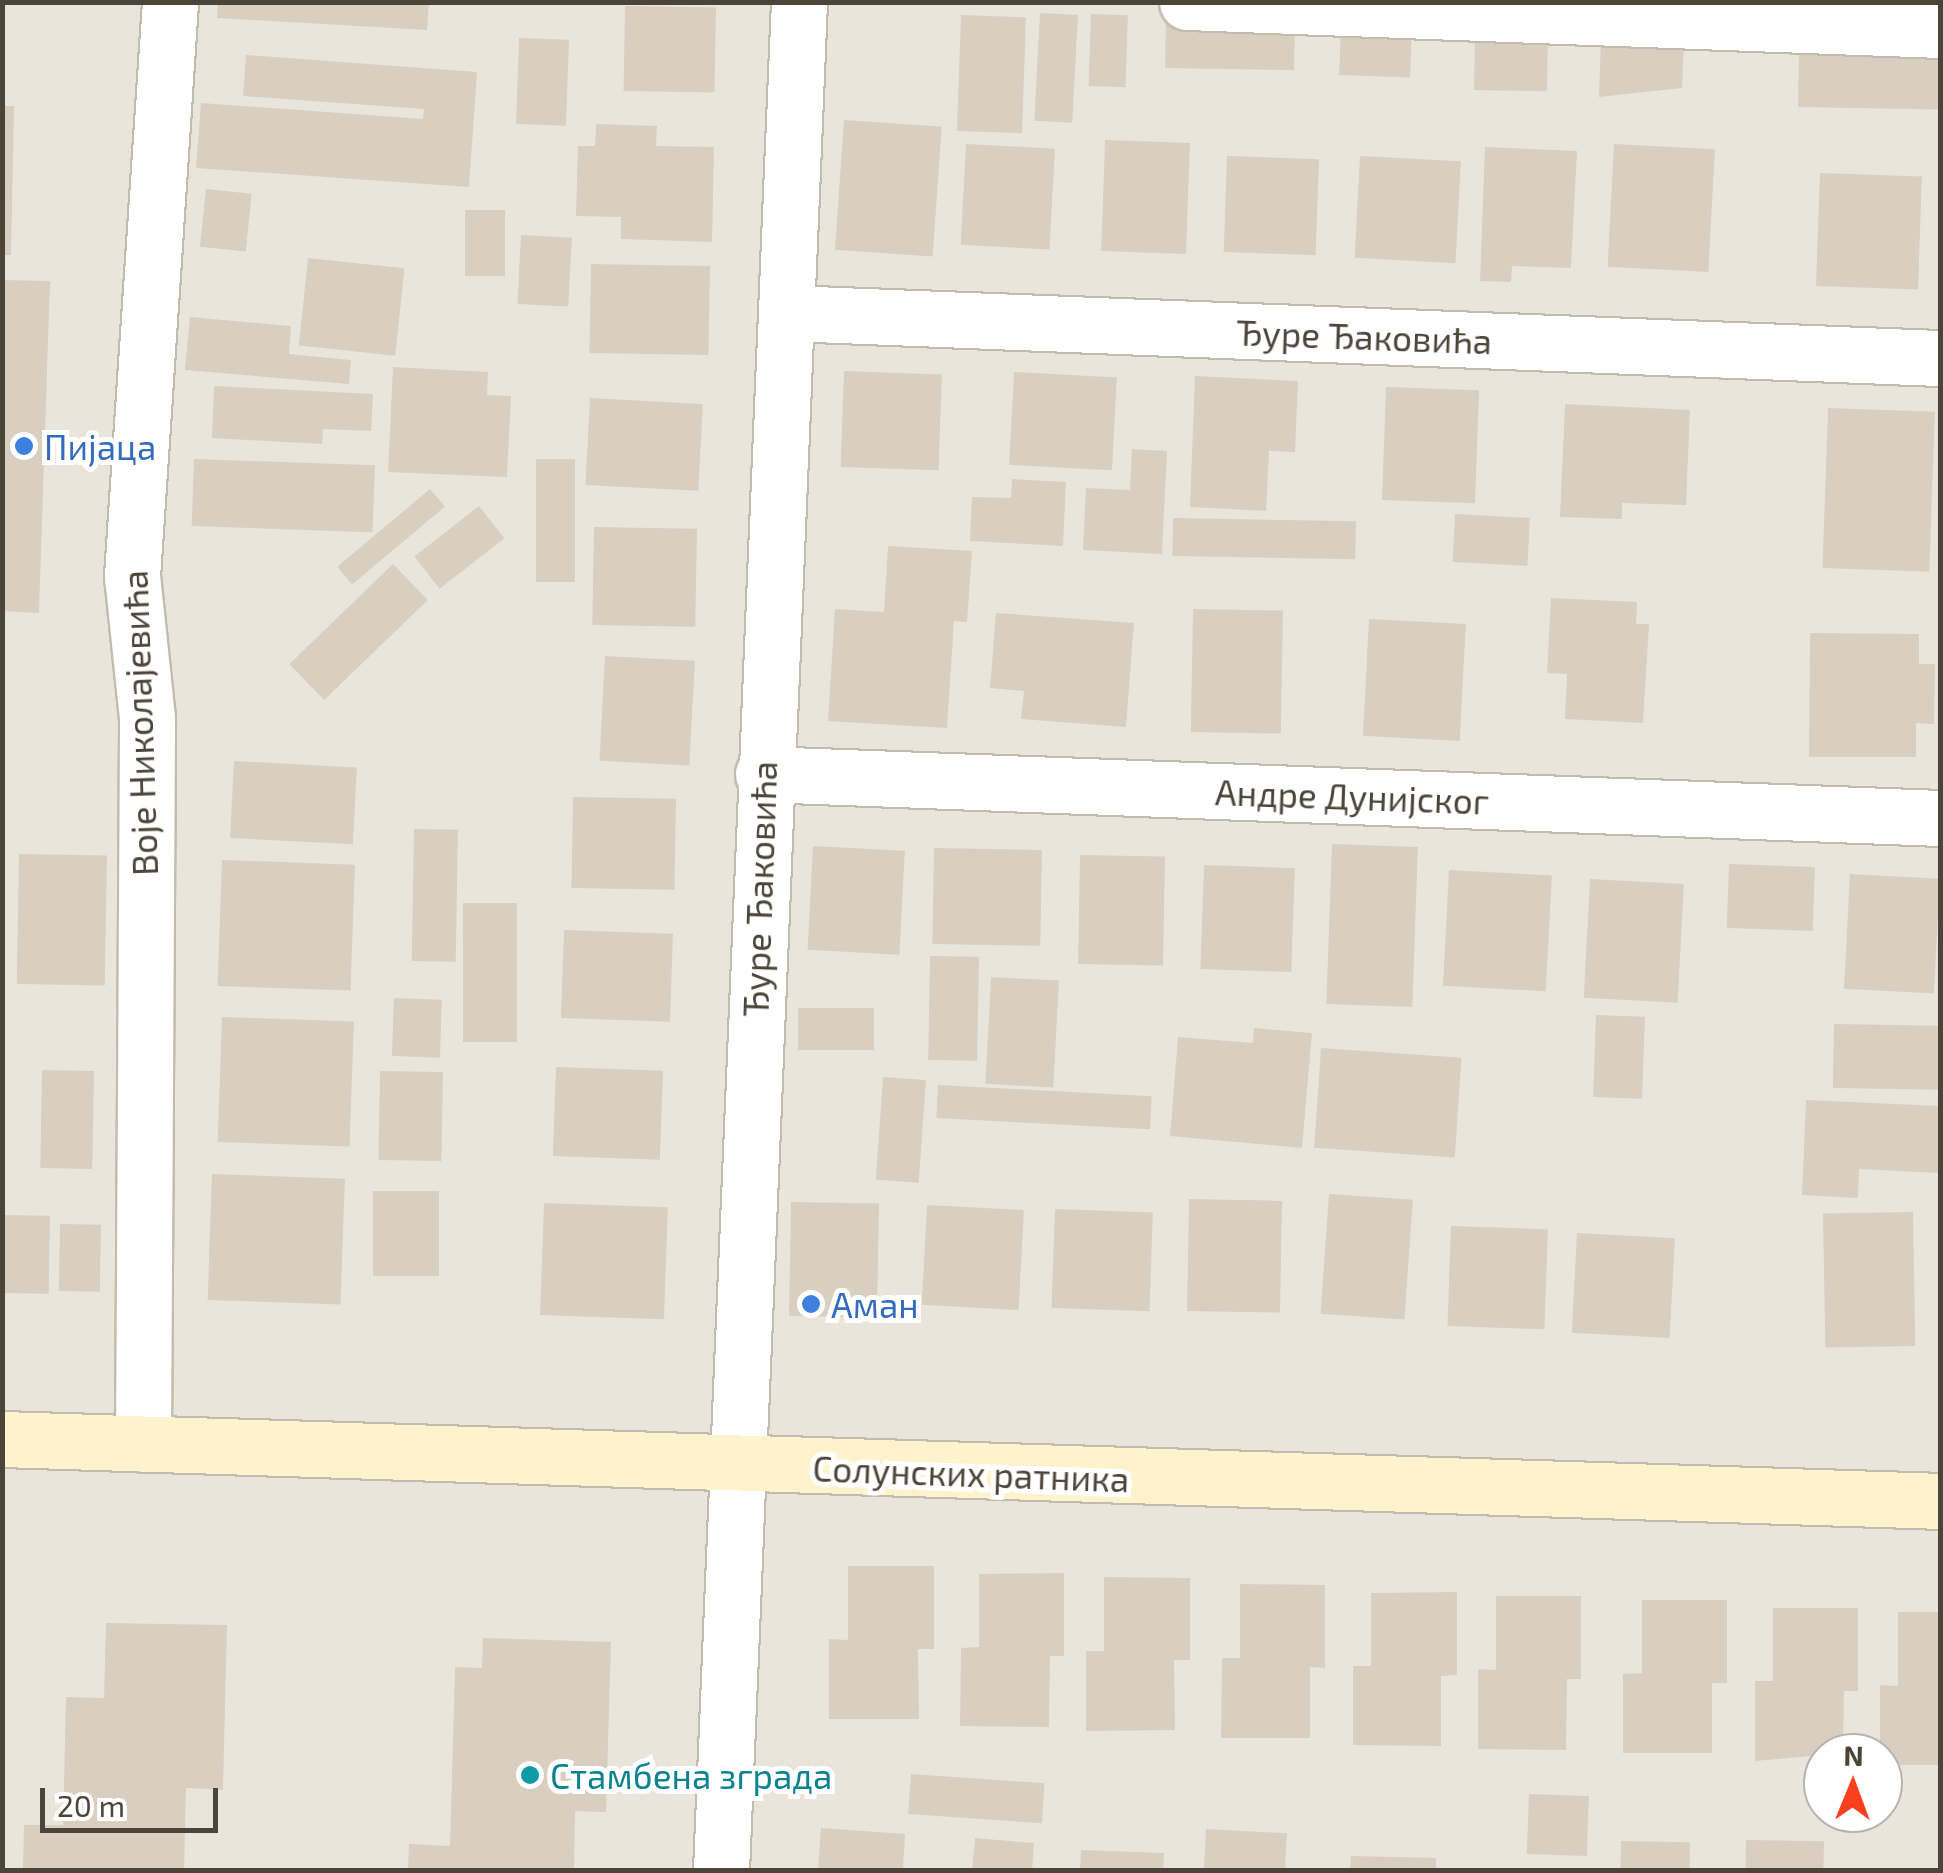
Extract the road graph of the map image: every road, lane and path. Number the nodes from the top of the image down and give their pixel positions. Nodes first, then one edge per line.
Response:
1 (170, 2) edge
2 (799, 2) edge
3 (1187, 2) edge
4 (1940, 30) edge
5 (788, 313) junction
6 (1940, 358) edge
7 (763, 774) junction
8 (1940, 818) edge
9 (2, 1439) edge
10 (143, 1444) junction
11 (736, 1466) junction
12 (1940, 1501) edge
13 (721, 1870) edge

1 - 10 street, Воје Николајевића
2 - 5 street, Ђуре Ђаковића
3 - 4 street
5 - 6 street, Ђуре Ђаковића
5 - 7 street, Ђуре Ђаковића
7 - 8 street, Андре Дунијског
7 - 11 street, Ђуре Ђаковића
9 - 10 main road, Солунских ратника
10 - 11 main road, Солунских ратника
11 - 12 main road, Солунских ратника
11 - 13 street, Ђуре Ђаковића

